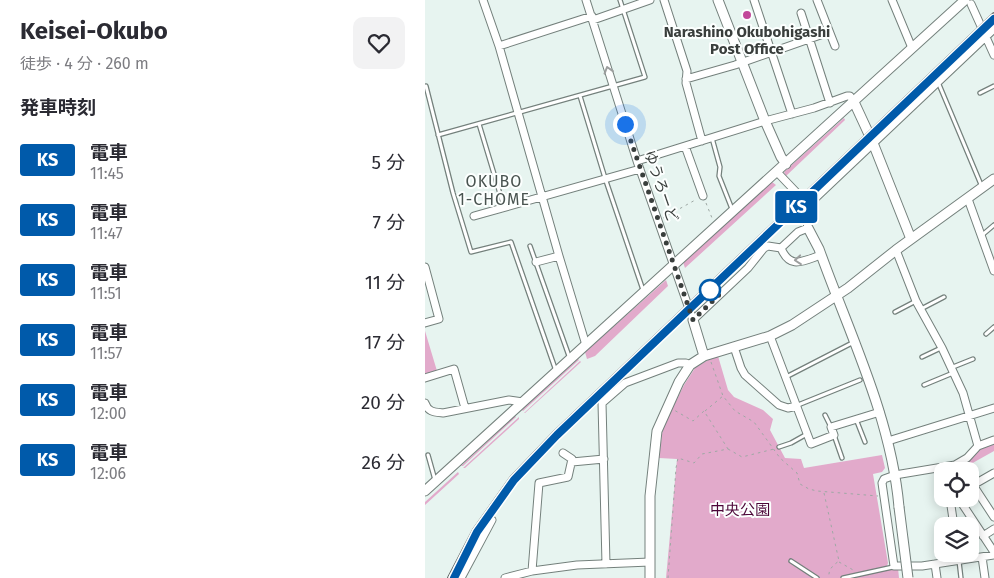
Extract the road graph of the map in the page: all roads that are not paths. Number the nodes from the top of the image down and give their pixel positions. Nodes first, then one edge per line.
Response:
1 (483, 0) edge
2 (586, 0) edge
3 (620, 0) edge
4 (650, 0) edge
5 (664, 0) edge
6 (718, 0) edge
7 (754, 0) edge
8 (817, 0) edge
9 (892, 0) edge
10 (968, 1) edge
11 (623, 10) junction
12 (801, 13) dead end
13 (592, 18) junction
14 (994, 29) edge
15 (829, 32) junction
16 (986, 37) junction
17 (809, 39) junction
18 (499, 46) junction
19 (835, 46) dead end
20 (912, 48) junction
21 (771, 53) junction
22 (994, 55) edge
23 (742, 63) junction
24 (686, 79) junction
25 (937, 82) junction
26 (426, 86) dead end
27 (613, 86) junction
28 (994, 86) edge
29 (980, 93) dead end
30 (580, 96) junction
31 (830, 102) junction
32 (854, 102) junction
33 (518, 114) junction
34 (791, 114) junction
35 (765, 121) junction
36 (479, 124) junction
37 (439, 135) junction
38 (712, 138) junction
39 (702, 141) junction
40 (873, 143) junction
41 (685, 146) junction
42 (637, 161) junction
43 (786, 164) junction
44 (640, 169) junction
45 (777, 172) junction
46 (605, 178) junction
47 (994, 180) edge
48 (982, 188) junction
49 (797, 193) dead end
50 (703, 196) road end
51 (542, 197) junction
52 (967, 198) junction
53 (504, 208) junction
54 (733, 212) junction
55 (474, 216) dead end
56 (994, 225) edge
57 (808, 228) junction
58 (980, 236) junction
59 (911, 239) junction
60 (530, 246) dead end
61 (781, 248) junction
62 (896, 250) junction
63 (821, 255) junction
64 (559, 256) junction
65 (536, 262) junction
66 (674, 266) junction
67 (425, 267) edge
68 (994, 271) edge
69 (644, 293) junction
70 (837, 296) junction
71 (945, 297) dead end
72 (916, 301) junction
73 (920, 309) junction
74 (895, 312) dead end
75 (693, 320) junction
76 (425, 323) edge
77 (994, 327) edge
78 (986, 334) dead end
79 (769, 336) junction
80 (853, 342) junction
81 (586, 345) junction
82 (735, 346) junction
83 (942, 348) junction
84 (704, 356) junction
85 (922, 357) dead end
86 (570, 359) junction
87 (973, 359) dead end
88 (690, 365) junction
89 (952, 371) junction
90 (557, 372) junction
91 (786, 377) junction
92 (425, 378) edge
93 (860, 380) dead end
94 (925, 385) dead end
95 (523, 402) junction
96 (425, 403) edge
97 (797, 406) junction
98 (465, 408) junction
99 (994, 408) edge
100 (880, 412) junction
101 (825, 415) dead end
102 (969, 416) junction
103 (857, 419) junction
104 (831, 427) junction
105 (807, 433) junction
106 (834, 435) junction
107 (994, 440) edge
108 (888, 441) junction
109 (865, 442) dead end
110 (978, 446) junction
111 (779, 447) dead end
112 (563, 453) dead end
113 (428, 454) dead end
114 (842, 458) dead end
115 (603, 459) junction
116 (572, 462) junction
117 (961, 462) edge
118 (934, 472) edge
119 (994, 473) edge
120 (895, 475) junction
121 (436, 482) junction
122 (425, 491) edge
123 (964, 507) edge
124 (994, 518) edge
125 (492, 520) dead end
126 (994, 529) edge
127 (983, 536) junction
128 (994, 554) edge
129 (982, 557) joint
130 (791, 561) dead end
131 (650, 562) junction
132 (942, 562) edge
133 (959, 562) edge
134 (606, 564) junction
135 (935, 564) junction
136 (894, 566) junction
137 (532, 571) junction
138 (461, 578) edge
139 (505, 578) edge
140 (650, 578) edge
141 (817, 578) edge
142 (843, 578) edge
143 (908, 578) edge
144 (937, 578) edge
145 (961, 578) edge
146 (985, 578) edge

1 - 18 street
2 - 13 street, ゆうろーど
3 - 11 lane
4 - 11 street
5 - 24 street
6 - 23 street
7 - 21 street
8 - 15 street
9 - 20 street
10 - 16 street
10 - 20 street
11 - 13 street
11 - 27 lane
12 - 17 street
13 - 18 street
27 -> 13 street, ゆうろーど
14 - 16 street
15 - 17 street
15 - 19 street
16 - 22 street
16 - 25 street
17 - 21 street
17 - 31 street
18 - 33 street
20 - 32 street
21 - 23 street
21 - 34 street
23 - 24 street
23 - 35 street
24 - 39 street
25 - 40 street
25 - 48 lane
26 - 37 lane
27 - 30 lane
27 - 42 street, ゆうろーど
28 - 29 lane
30 - 33 lane
30 - 46 lane
31 - 32 street
31 - 34 street
32 - 40 street
32 - 43 street
33 - 36 lane
33 - 51 street
34 - 35 street
35 - 38 street
35 - 43 street
36 - 37 lane
36 - 53 lane
37 - 90 lane
38 - 39 street
38 - 54 lane
39 - 41 street
40 - 57 street
40 - 59 street
41 - 42 street
41 - 50 street
42 - 44 street, ゆうろーど
43 - 45 street
44 - 46 street
44 - 66 street, ゆうろーど
45 - 49 street
45 - 54 street
46 - 51 street
46 - 69 lane
47 - 48 street
48 - 52 street
51 - 53 street
51 - 64 street
52 - 58 street
52 - 59 street
53 - 55 street
54 - 66 street
56 - 58 lane
57 - 61 street
57 - 63 street
58 - 68 street
59 - 62 street
60 - 65 lane
63 -> 61 street
61 - 75 street
62 - 70 street
62 - 72 street
63 - 70 street
64 - 65 street
64 - 81 street
65 - 86 lane
66 - 69 street
66 - 75 street, ゆうろーど
67 - 76 street
69 - 81 street
70 - 79 street
70 - 80 street
71 - 73 lane
72 - 73 street
72 - 74 lane
73 - 83 street
75 - 84 street
77 - 78 lane
79 - 82 street
79 - 91 street
80 - 91 lane
80 - 100 street
81 - 86 street
82 - 84 street
82 - 97 street
83 - 85 lane
83 - 89 street
84 - 88 street
86 - 90 street
87 - 89 lane
88 - 115 street
88 - 131 street
89 - 94 lane
89 - 102 street
90 - 95 street
91 - 97 street
92 - 98 street
93 - 97 lane
95 - 98 street
95 - 121 street
96 - 98 street
97 - 105 street
99 - 102 street
100 - 103 street
100 - 108 street
101 - 104 lane
102 - 108 street
102 - 110 street
103 - 104 street
103 - 109 lane
104 - 106 street
105 - 106 street
105 - 111 lane
106 - 114 lane
107 - 110 street
108 - 120 street
110 - 117 street
112 - 116 street
113 - 121 lane
115 - 116 street
115 - 134 street
116 - 137 street
118 - 120 street
119 - 124 street
120 - 136 street
120 - 143 street, bridge
121 - 122 street
123 - 127 street
125 - 138 street
126 - 127 street
127 - 128 street
128 - 129 street
129 - 146 street
130 - 141 lane
131 - 134 street
131 - 140 street
132 - 135 street
133 - 145 lane
134 - 137 street
135 - 136 street
135 - 144 street
136 - 142 lane
137 - 139 street

